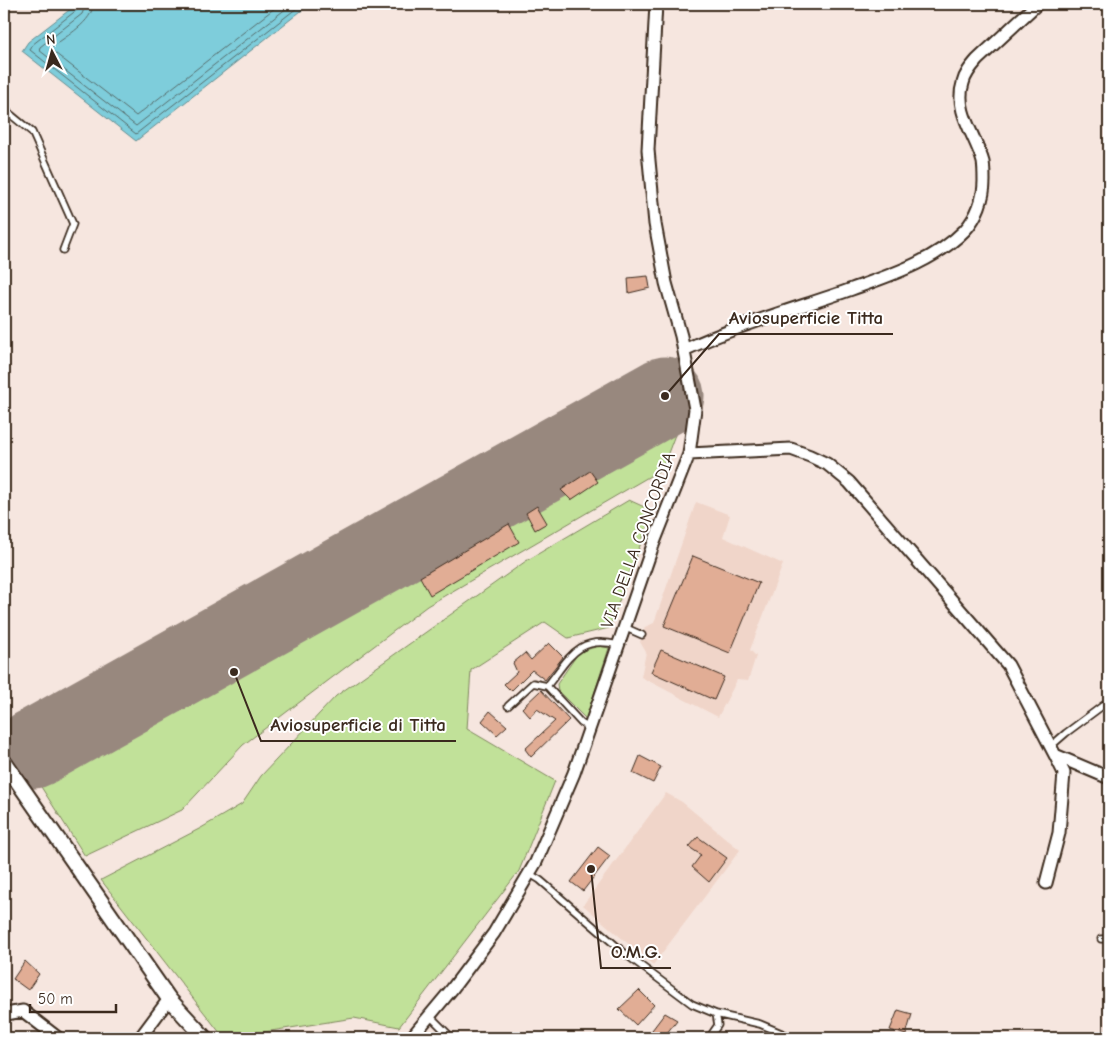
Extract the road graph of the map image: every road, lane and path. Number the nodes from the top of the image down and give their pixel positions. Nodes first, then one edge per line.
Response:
1 (656, 4) edge
2 (1037, 4) edge
3 (4, 109) edge
4 (63, 250) dead end
5 (684, 350) junction
6 (689, 454) junction
7 (624, 627) junction
8 (642, 635) dead end
9 (618, 645) junction
10 (547, 686) junction
11 (1109, 701) edge
12 (508, 706) dead end
13 (589, 728) junction
14 (1053, 750) junction
15 (4, 762) edge
16 (1109, 778) edge
17 (530, 874) junction
18 (1046, 883) dead end
19 (1101, 939) dead end
20 (1109, 939) edge
21 (169, 999) junction
22 (716, 1014) junction
23 (4, 1016) edge
24 (430, 1016) junction
25 (58, 1038) edge
26 (140, 1038) edge
27 (205, 1038) edge
28 (411, 1038) edge
29 (452, 1038) edge
30 (709, 1038) edge
31 (794, 1038) edge

1 - 5 street, VIA DELLA CONCORDIA
2 - 5 street
3 - 4 lane
5 - 6 street, VIA DELLA CONCORDIA
6 - 7 street, VIA DELLA CONCORDIA
6 - 14 street
7 - 8 lane
7 - 9 street, VIA DELLA CONCORDIA
9 - 10 lane
9 - 13 street, VIA DELLA CONCORDIA
10 - 12 lane
10 - 13 lane
11 - 14 lane
13 - 17 street, VIA DELLA CONCORDIA
14 - 16 street
14 - 18 street
15 - 21 street
17 - 22 lane
17 - 24 street, VIA DELLA CONCORDIA
19 - 20 lane
21 - 26 street
21 - 27 street
22 - 30 lane
22 - 31 lane
23 - 25 street
24 - 28 street, VIA DELLA CONCORDIA
24 - 29 lane

